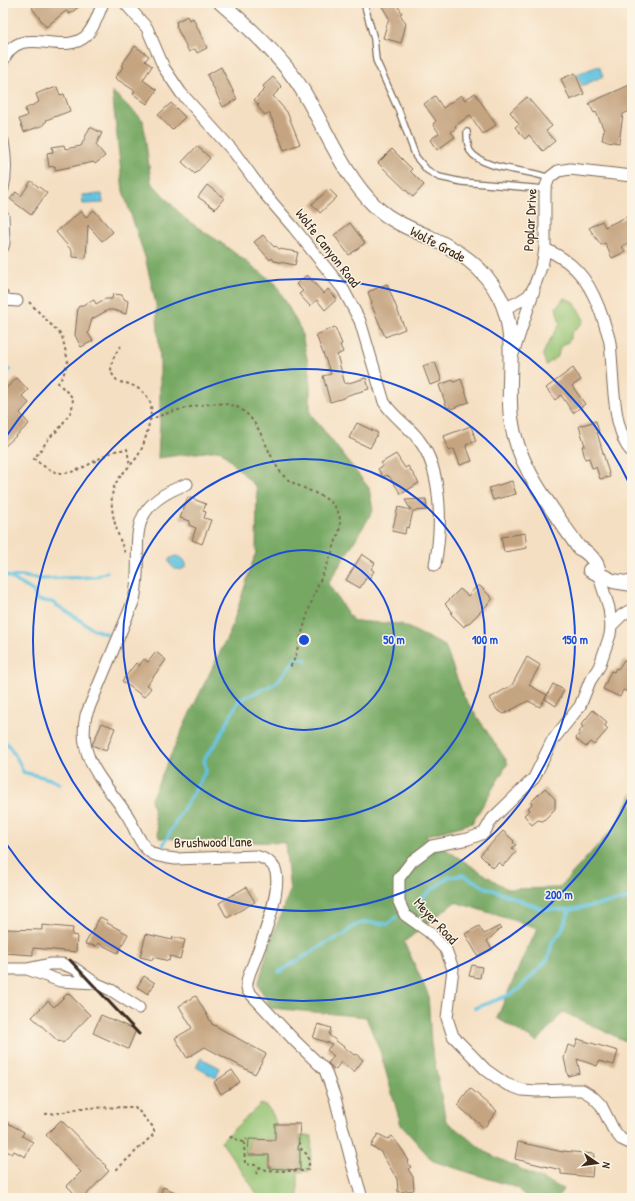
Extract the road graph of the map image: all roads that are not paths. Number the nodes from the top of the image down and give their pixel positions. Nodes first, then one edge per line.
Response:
1 (103, 3) edge
2 (125, 3) edge
3 (364, 3) edge
4 (224, 4) edge
5 (3, 61) edge
6 (467, 132) dead end
7 (3, 141) edge
8 (632, 176) edge
9 (549, 178) junction
10 (3, 189) edge
11 (545, 189) junction
12 (3, 216) edge
13 (3, 247) edge
14 (545, 249) junction
15 (537, 279) junction
16 (3, 296) edge
17 (21, 300) road end
18 (504, 308) junction
19 (511, 362) junction
20 (632, 452) edge
21 (187, 484) dead end
22 (435, 565) dead end
23 (598, 573) junction
24 (632, 584) edge
25 (632, 609) edge
26 (611, 626) junction
27 (3, 969) edge
28 (27, 969) junction
29 (96, 983) junction
30 (139, 1008) dead end
31 (632, 1144) edge
32 (362, 1198) edge

1 - 5 street
2 - 22 street, Wolfe Canyon Road
3 - 11 lane
4 - 18 street, Wolfe Grade
6 - 9 lane
7 - 10 street
8 - 9 street, Poplar Drive
9 - 11 street, Poplar Drive
11 - 14 street, Poplar Drive
12 - 13 street
14 - 15 street, Poplar Drive
14 - 20 street
15 - 18 street, Poplar Drive
15 - 19 street
16 - 17 street
18 - 19 street, Wolfe Grade
19 - 23 street, Wolfe Grade
21 - 32 street, Brushwood Lane
23 - 24 street
23 - 26 street, Wolfe Grade
25 - 26 street
26 - 31 street, Meyer Road
27 - 28 street
28 - 29 street
28 - 29 street
29 - 30 street

